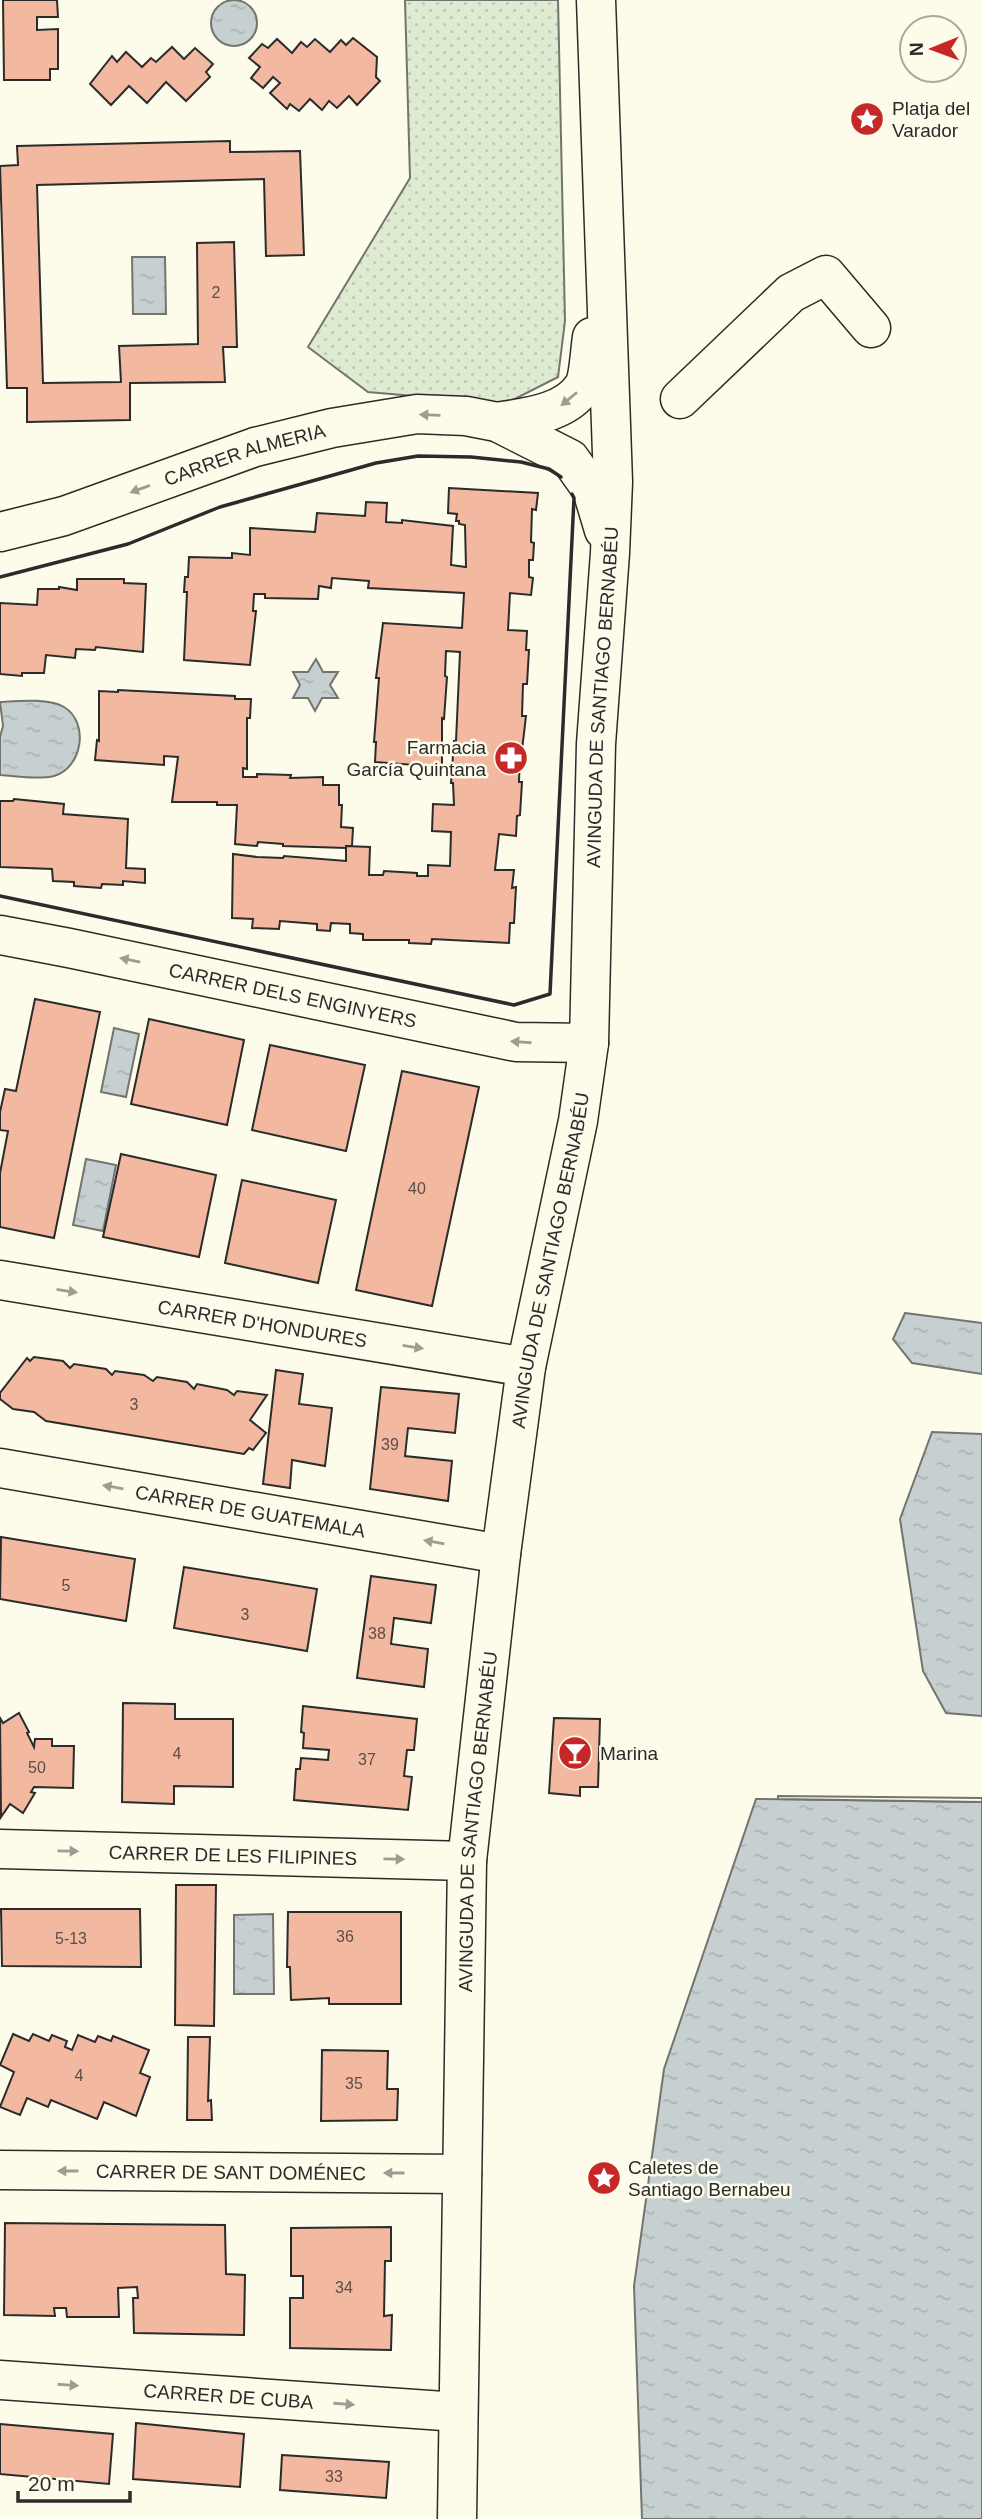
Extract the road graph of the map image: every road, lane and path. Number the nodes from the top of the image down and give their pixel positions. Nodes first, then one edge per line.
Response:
1 (596, 0) edge
2 (604, 266) junction
3 (871, 328) dead end
4 (680, 399) dead end
5 (497, 422) junction
6 (0, 532) edge
7 (610, 553) junction
8 (0, 935) edge
9 (589, 1042) junction
10 (0, 1280) edge
11 (526, 1367) junction
12 (0, 1468) edge
13 (501, 1554) junction
14 (0, 1849) edge
15 (467, 1861) junction
16 (0, 2170) edge
17 (462, 2174) junction
18 (0, 2380) edge
19 (458, 2412) junction
20 (457, 2519) edge

1 - 2 street, AVINGUDA DE SANTIAGO BERNABÉU
2 -> 5 street
2 - 7 street, AVINGUDA DE SANTIAGO BERNABÉU
3 - 4 street
5 -> 6 street, CARRER ALMERIA
5 - 7 street
7 - 9 street, AVINGUDA DE SANTIAGO BERNABÉU
9 -> 8 street, CARRER DELS ENGINYERS
9 - 11 street, AVINGUDA DE SANTIAGO BERNABÉU
10 -> 11 street, CARRER D'HONDURES
11 - 13 street, AVINGUDA DE SANTIAGO BERNABÉU
13 -> 12 street, CARRER DE GUATEMALA
13 - 15 street, AVINGUDA DE SANTIAGO BERNABÉU
14 -> 15 street, CARRER DE LES FILIPINES
15 - 17 street, AVINGUDA DE SANTIAGO BERNABÉU
17 -> 16 street, CARRER DE SANT DOMÉNEC
17 - 19 street, AVINGUDA DE SANTIAGO BERNABÉU
18 -> 19 street, CARRER DE CUBA
19 - 20 street, AVINGUDA DE SANTIAGO BERNABÉU

